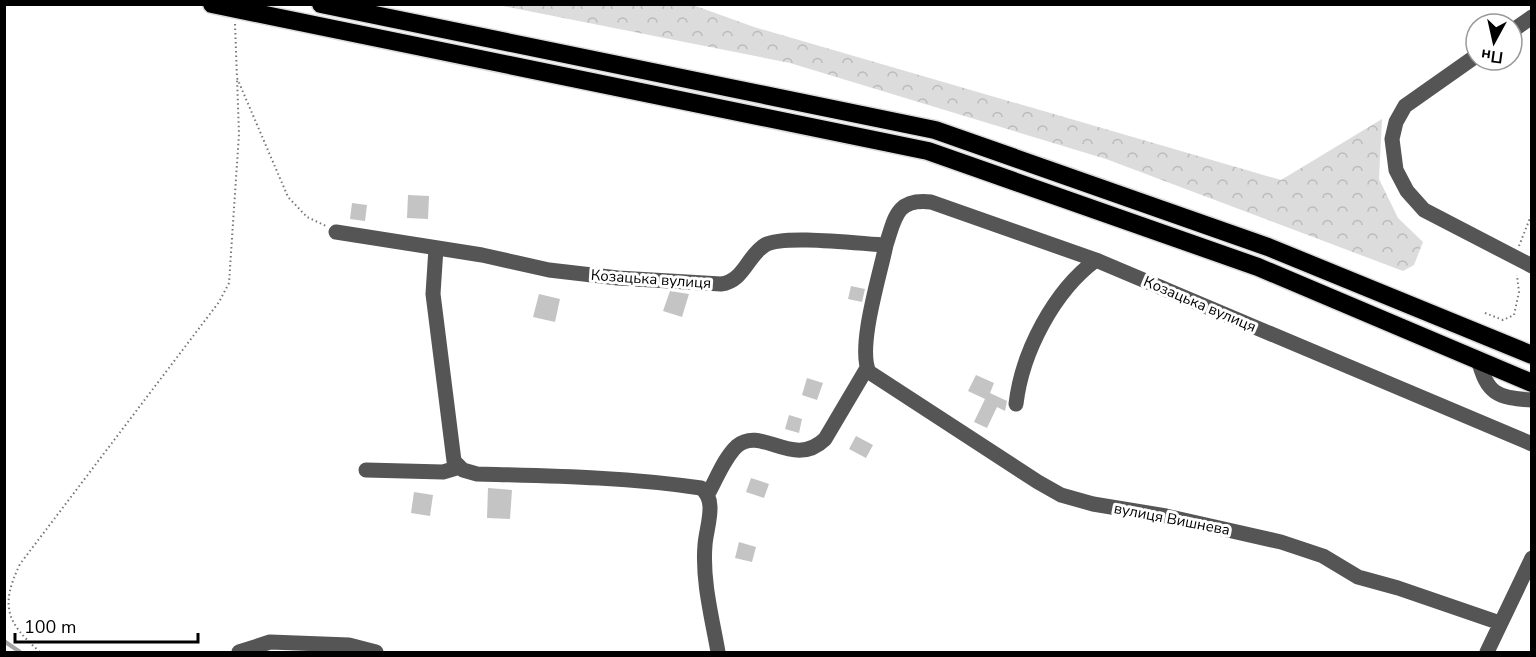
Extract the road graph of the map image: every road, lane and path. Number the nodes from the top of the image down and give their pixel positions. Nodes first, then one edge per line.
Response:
1 (212, 4) edge
2 (321, 4) edge
3 (234, 9) junction
4 (1464, 64) edge
5 (237, 78) junction
6 (1532, 213) edge
7 (336, 232) joint
8 (886, 245) junction
9 (436, 248) junction
10 (1515, 258) junction
11 (1096, 260) junction
12 (1532, 266) edge
13 (1485, 314) dead end
14 (1532, 355) edge
15 (1478, 359) junction
16 (867, 368) junction
17 (1532, 383) edge
18 (1532, 400) edge
19 (1016, 404) dead end
20 (1532, 444) edge
21 (460, 467) junction
22 (366, 470) dead end
23 (708, 494) junction
24 (1531, 560) edge
25 (1500, 623) junction
26 (40, 652) edge
27 (239, 652) edge
28 (376, 652) edge
29 (718, 652) edge
30 (1487, 652) edge

1 - 3 highway
2 - 14 highway
3 - 5 path
3 - 15 highway
4 - 10 street
5 - 7 path
5 - 26 path
6 - 10 path
7 - 9 street, Козацька вулиця
8 - 9 street, Козацька вулиця
8 - 11 street, Козацька вулиця
8 - 16 street, Козацька вулиця
9 - 21 street
10 - 12 street
10 - 13 path
11 - 19 street
11 - 20 street, Козацька вулиця
15 - 17 highway
15 - 18 street
16 - 23 street
16 - 25 street, вулиця Вишнева
21 - 22 street
21 - 23 street
23 - 29 street
24 - 25 street
25 - 30 street
27 - 28 street

